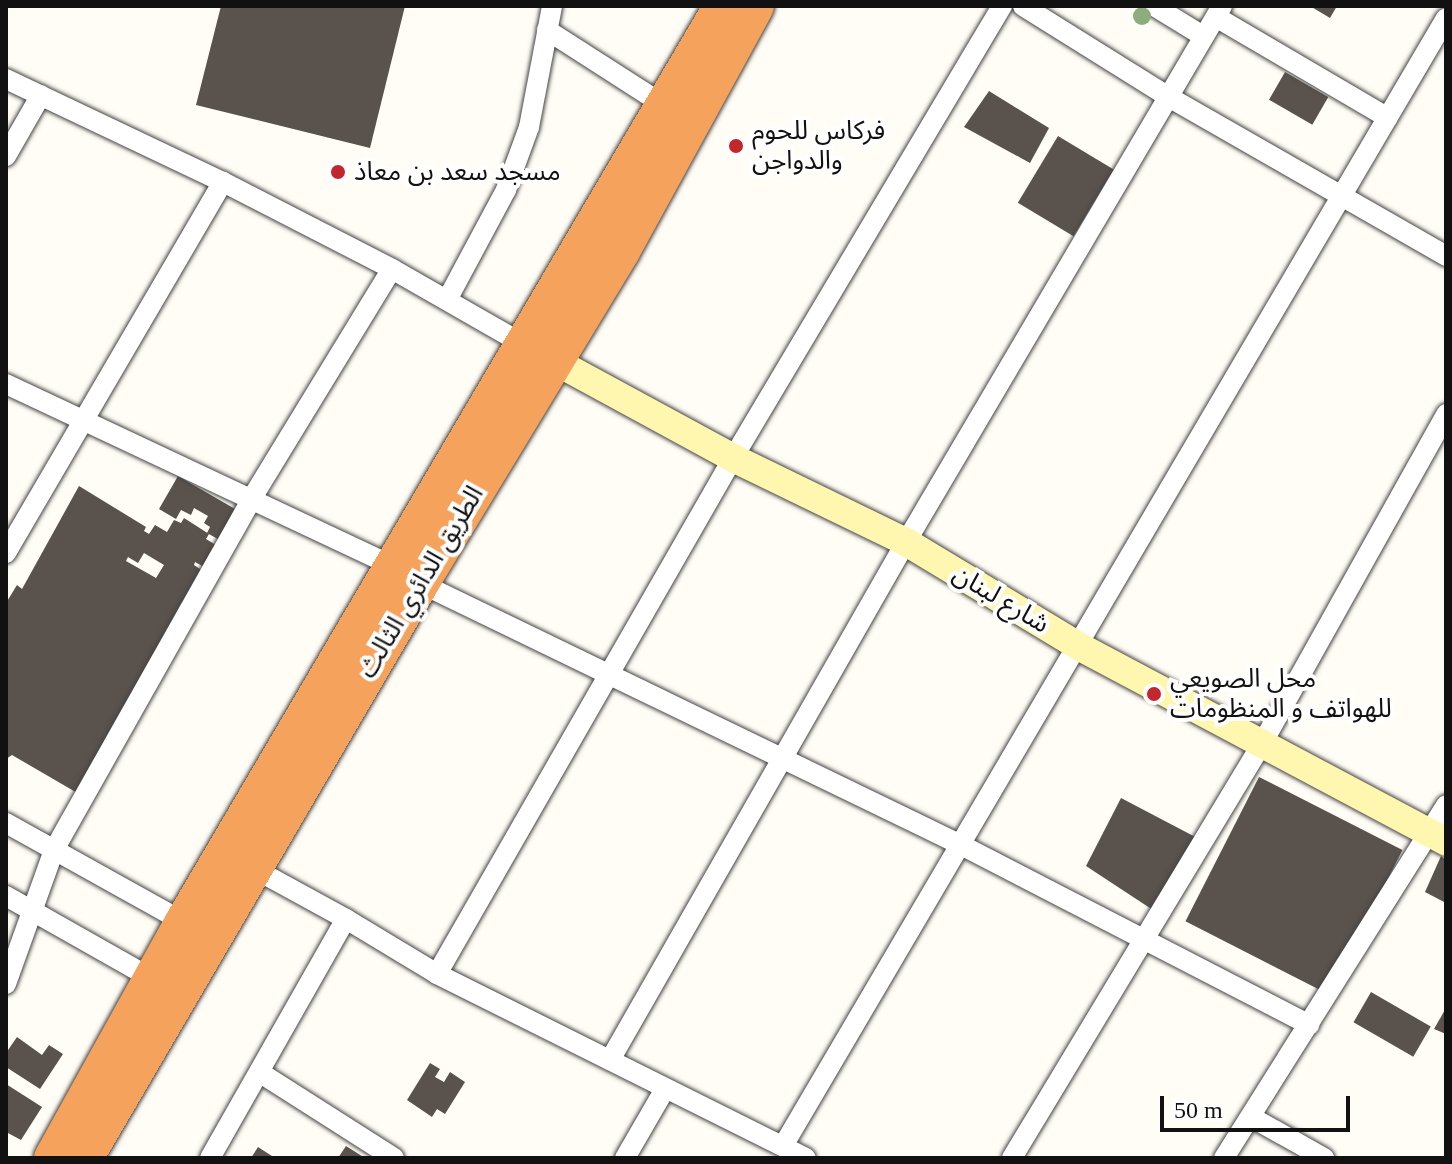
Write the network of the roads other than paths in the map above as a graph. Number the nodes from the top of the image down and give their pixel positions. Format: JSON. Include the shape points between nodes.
{"nodes":[{"id":1,"x":552,"y":6,"type":"edge"},
{"id":2,"x":723,"y":6,"type":"edge"},
{"id":3,"x":755,"y":6,"type":"edge"},
{"id":4,"x":1002,"y":6,"type":"edge"},
{"id":5,"x":1023,"y":6,"type":"edge"},
{"id":6,"x":1154,"y":6,"type":"edge"},
{"id":7,"x":1219,"y":12,"type":"edge"},
{"id":8,"x":1446,"y":18,"type":"edge"},
{"id":9,"x":547,"y":30,"type":"junction"},
{"id":10,"x":1203,"y":36,"type":"junction"},
{"id":11,"x":6,"y":79,"type":"edge"},
{"id":12,"x":41,"y":95,"type":"junction"},
{"id":13,"x":1167,"y":96,"type":"junction"},
{"id":14,"x":664,"y":105,"type":"junction"},
{"id":15,"x":1388,"y":118,"type":"junction"},
{"id":16,"x":6,"y":156,"type":"edge"},
{"id":17,"x":223,"y":182,"type":"junction"},
{"id":18,"x":1343,"y":196,"type":"junction"},
{"id":19,"x":1446,"y":256,"type":"edge"},
{"id":20,"x":392,"y":269,"type":"junction"},
{"id":21,"x":447,"y":300,"type":"junction"},
{"id":22,"x":538,"y":352,"type":"junction"},
{"id":23,"x":6,"y":384,"type":"edge"},
{"id":24,"x":1446,"y":414,"type":"edge"},
{"id":25,"x":81,"y":421,"type":"junction"},
{"id":26,"x":733,"y":458,"type":"junction"},
{"id":27,"x":252,"y":498,"type":"junction"},
{"id":28,"x":906,"y":542,"type":"junction"},
{"id":29,"x":6,"y":553,"type":"edge"},
{"id":30,"x":406,"y":574,"type":"junction"},
{"id":31,"x":1080,"y":647,"type":"junction"},
{"id":32,"x":611,"y":675,"type":"junction"},
{"id":33,"x":1263,"y":742,"type":"junction"},
{"id":34,"x":782,"y":758,"type":"junction"},
{"id":35,"x":1446,"y":805,"type":"edge"},
{"id":36,"x":6,"y":823,"type":"edge"},
{"id":37,"x":1438,"y":838,"type":"edge"},
{"id":38,"x":961,"y":845,"type":"junction"},
{"id":39,"x":54,"y":850,"type":"junction"},
{"id":40,"x":253,"y":868,"type":"junction"},
{"id":41,"x":6,"y":896,"type":"edge"},
{"id":42,"x":32,"y":909,"type":"junction"},
{"id":43,"x":346,"y":919,"type":"junction"},
{"id":44,"x":184,"y":922,"type":"junction"},
{"id":45,"x":1145,"y":937,"type":"junction"},
{"id":46,"x":437,"y":974,"type":"junction"},
{"id":47,"x":153,"y":979,"type":"junction"},
{"id":48,"x":6,"y":984,"type":"edge"},
{"id":49,"x":1309,"y":1025,"type":"junction"},
{"id":50,"x":610,"y":1060,"type":"junction"},
{"id":51,"x":259,"y":1072,"type":"junction"},
{"id":52,"x":665,"y":1089,"type":"junction"},
{"id":53,"x":1251,"y":1117,"type":"junction"},
{"id":54,"x":783,"y":1146,"type":"junction"},
{"id":55,"x":53,"y":1158,"type":"edge"},
{"id":56,"x":84,"y":1158,"type":"edge"},
{"id":57,"x":210,"y":1158,"type":"edge"},
{"id":58,"x":394,"y":1158,"type":"edge"},
{"id":59,"x":625,"y":1158,"type":"edge"},
{"id":60,"x":806,"y":1158,"type":"edge"},
{"id":61,"x":1012,"y":1158,"type":"edge"},
{"id":62,"x":1224,"y":1158,"type":"edge"},
{"id":63,"x":1324,"y":1158,"type":"edge"}],
"edges":[{"from":1,"to":9,"type":"street"},
{"from":2,"to":14,"type":"highway","name":"الطريق الدائري الثالث"},
{"from":3,"to":22,"type":"highway","name":"الطريق الدائري الثالث","via":[[621,251]]},
{"from":4,"to":26,"type":"street"},
{"from":5,"to":13,"type":"street"},
{"from":6,"to":10,"type":"street"},
{"from":7,"to":10,"type":"street"},
{"from":7,"to":15,"type":"street"},
{"from":8,"to":15,"type":"street"},
{"from":9,"to":14,"type":"street"},
{"from":9,"to":21,"type":"street","via":[[529,127],[506,190]]},
{"from":10,"to":13,"type":"street"},
{"from":11,"to":12,"type":"street"},
{"from":12,"to":16,"type":"street"},
{"from":12,"to":17,"type":"street"},
{"from":13,"to":18,"type":"street"},
{"from":13,"to":28,"type":"street"},
{"from":14,"to":22,"type":"highway","name":"الطريق الدائري الثالث"},
{"from":15,"to":18,"type":"street"},
{"from":17,"to":20,"type":"street"},
{"from":17,"to":25,"type":"street"},
{"from":18,"to":19,"type":"street"},
{"from":18,"to":31,"type":"street"},
{"from":20,"to":21,"type":"street"},
{"from":20,"to":27,"type":"street"},
{"from":21,"to":22,"type":"street"},
{"from":22,"to":26,"type":"street","name":"شارع لبنان"},
{"from":22,"to":30,"type":"highway","name":"الطريق الدائري الثالث"},
{"from":23,"to":25,"type":"street"},
{"from":24,"to":33,"type":"street"},
{"from":25,"to":27,"type":"street"},
{"from":25,"to":29,"type":"street"},
{"from":26,"to":28,"type":"street","name":"شارع لبنان"},
{"from":26,"to":32,"type":"street"},
{"from":27,"to":30,"type":"street"},
{"from":27,"to":39,"type":"street"},
{"from":28,"to":31,"type":"street","name":"شارع لبنان"},
{"from":28,"to":34,"type":"street"},
{"from":30,"to":32,"type":"street"},
{"from":30,"to":40,"type":"highway","name":"الطريق الدائري الثالث"},
{"from":30,"to":44,"type":"highway","name":"الطريق الدائري الثالث"},
{"from":31,"to":33,"type":"street","name":"شارع لبنان"},
{"from":31,"to":38,"type":"street"},
{"from":32,"to":34,"type":"street"},
{"from":32,"to":46,"type":"street"},
{"from":33,"to":37,"type":"street","name":"شارع لبنان"},
{"from":33,"to":45,"type":"street"},
{"from":34,"to":38,"type":"street"},
{"from":34,"to":50,"type":"street"},
{"from":35,"to":37,"type":"street"},
{"from":36,"to":39,"type":"street"},
{"from":37,"to":49,"type":"street"},
{"from":38,"to":45,"type":"street"},
{"from":38,"to":54,"type":"street"},
{"from":39,"to":42,"type":"street"},
{"from":39,"to":44,"type":"street"},
{"from":40,"to":43,"type":"street"},
{"from":40,"to":56,"type":"highway","name":"الطريق الدائري الثالث"},
{"from":41,"to":42,"type":"street"},
{"from":42,"to":47,"type":"street"},
{"from":42,"to":48,"type":"street"},
{"from":43,"to":46,"type":"street"},
{"from":43,"to":51,"type":"street"},
{"from":44,"to":47,"type":"highway","name":"الطريق الدائري الثالث"},
{"from":45,"to":49,"type":"street"},
{"from":45,"to":61,"type":"street"},
{"from":46,"to":50,"type":"street"},
{"from":47,"to":55,"type":"highway","name":"الطريق الدائري الثالث"},
{"from":49,"to":53,"type":"street"},
{"from":50,"to":52,"type":"street"},
{"from":51,"to":57,"type":"street"},
{"from":51,"to":58,"type":"street"},
{"from":52,"to":54,"type":"street"},
{"from":52,"to":59,"type":"street"},
{"from":53,"to":62,"type":"street"},
{"from":53,"to":63,"type":"street"},
{"from":54,"to":60,"type":"street"}]}
